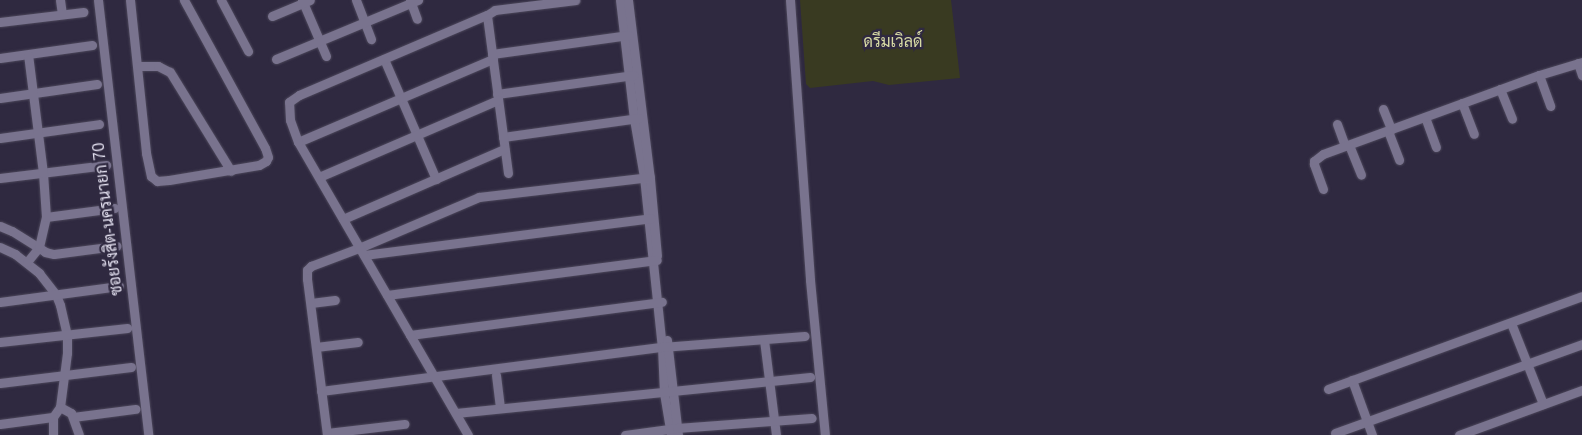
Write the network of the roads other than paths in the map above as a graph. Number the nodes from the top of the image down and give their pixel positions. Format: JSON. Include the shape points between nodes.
{"nodes":[{"id":1,"x":60,"y":0,"type":"edge"},
{"id":2,"x":98,"y":0,"type":"edge"},
{"id":3,"x":130,"y":0,"type":"edge"},
{"id":4,"x":184,"y":0,"type":"edge"},
{"id":5,"x":221,"y":0,"type":"edge"},
{"id":6,"x":356,"y":0,"type":"edge"},
{"id":7,"x":575,"y":0,"type":"edge"},
{"id":8,"x":620,"y":0,"type":"edge"},
{"id":9,"x":628,"y":0,"type":"edge"},
{"id":10,"x":790,"y":0,"type":"edge"},
{"id":11,"x":305,"y":1,"type":"edge"},
{"id":12,"x":413,"y":1,"type":"edge"},
{"id":13,"x":535,"y":3,"type":"edge"},
{"id":14,"x":83,"y":12,"type":"dead end"},
{"id":15,"x":62,"y":14,"type":"junction"},
{"id":16,"x":487,"y":15,"type":"junction"},
{"id":17,"x":272,"y":16,"type":"dead end"},
{"id":18,"x":417,"y":19,"type":"dead end"},
{"id":19,"x":0,"y":22,"type":"edge"},
{"id":20,"x":365,"y":22,"type":"junction"},
{"id":21,"x":628,"y":35,"type":"junction"},
{"id":22,"x":371,"y":39,"type":"dead end"},
{"id":23,"x":320,"y":41,"type":"junction"},
{"id":24,"x":92,"y":45,"type":"dead end"},
{"id":25,"x":248,"y":51,"type":"dead end"},
{"id":26,"x":28,"y":55,"type":"junction"},
{"id":27,"x":326,"y":56,"type":"dead end"},
{"id":28,"x":493,"y":56,"type":"junction"},
{"id":29,"x":0,"y":58,"type":"edge"},
{"id":30,"x":276,"y":59,"type":"dead end"},
{"id":31,"x":384,"y":59,"type":"junction"},
{"id":32,"x":1580,"y":63,"type":"edge"},
{"id":33,"x":138,"y":66,"type":"junction"},
{"id":34,"x":633,"y":75,"type":"junction"},
{"id":35,"x":1539,"y":75,"type":"junction"},
{"id":36,"x":1582,"y":75,"type":"edge"},
{"id":37,"x":97,"y":84,"type":"dead end"},
{"id":38,"x":1500,"y":89,"type":"junction"},
{"id":39,"x":33,"y":94,"type":"junction"},
{"id":40,"x":498,"y":97,"type":"junction"},
{"id":41,"x":0,"y":98,"type":"edge"},
{"id":42,"x":401,"y":98,"type":"junction"},
{"id":43,"x":1462,"y":103,"type":"junction"},
{"id":44,"x":1550,"y":106,"type":"dead end"},
{"id":45,"x":1383,"y":109,"type":"dead end"},
{"id":46,"x":1425,"y":117,"type":"junction"},
{"id":47,"x":638,"y":118,"type":"junction"},
{"id":48,"x":1512,"y":119,"type":"dead end"},
{"id":49,"x":99,"y":124,"type":"dead end"},
{"id":50,"x":1337,"y":124,"type":"dead end"},
{"id":51,"x":1389,"y":130,"type":"junction"},
{"id":52,"x":38,"y":133,"type":"junction"},
{"id":53,"x":417,"y":134,"type":"junction"},
{"id":54,"x":1474,"y":134,"type":"dead end"},
{"id":55,"x":503,"y":137,"type":"junction"},
{"id":56,"x":0,"y":138,"type":"edge"},
{"id":57,"x":298,"y":142,"type":"junction"},
{"id":58,"x":1347,"y":145,"type":"junction"},
{"id":59,"x":1436,"y":147,"type":"dead end"},
{"id":60,"x":504,"y":149,"type":"junction"},
{"id":61,"x":1398,"y":160,"type":"dead end"},
{"id":62,"x":106,"y":165,"type":"dead end"},
{"id":63,"x":231,"y":171,"type":"junction"},
{"id":64,"x":43,"y":173,"type":"junction"},
{"id":65,"x":508,"y":173,"type":"dead end"},
{"id":66,"x":1361,"y":175,"type":"dead end"},
{"id":67,"x":318,"y":177,"type":"junction"},
{"id":68,"x":0,"y":178,"type":"edge"},
{"id":69,"x":650,"y":178,"type":"junction"},
{"id":70,"x":436,"y":179,"type":"junction"},
{"id":71,"x":1323,"y":189,"type":"dead end"},
{"id":72,"x":114,"y":208,"type":"dead end"},
{"id":73,"x":46,"y":217,"type":"junction"},
{"id":74,"x":650,"y":218,"type":"junction"},
{"id":75,"x":343,"y":219,"type":"junction"},
{"id":76,"x":0,"y":226,"type":"edge"},
{"id":77,"x":116,"y":246,"type":"dead end"},
{"id":78,"x":0,"y":247,"type":"edge"},
{"id":79,"x":39,"y":247,"type":"junction"},
{"id":80,"x":362,"y":252,"type":"junction"},
{"id":81,"x":654,"y":260,"type":"junction"},
{"id":82,"x":27,"y":262,"type":"junction"},
{"id":83,"x":119,"y":286,"type":"dead end"},
{"id":84,"x":56,"y":295,"type":"junction"},
{"id":85,"x":387,"y":296,"type":"junction"},
{"id":86,"x":1582,"y":296,"type":"edge"},
{"id":87,"x":334,"y":300,"type":"dead end"},
{"id":88,"x":0,"y":302,"type":"edge"},
{"id":89,"x":659,"y":302,"type":"junction"},
{"id":90,"x":311,"y":304,"type":"junction"},
{"id":91,"x":1511,"y":322,"type":"junction"},
{"id":92,"x":127,"y":328,"type":"dead end"},
{"id":93,"x":67,"y":335,"type":"junction"},
{"id":94,"x":410,"y":335,"type":"junction"},
{"id":95,"x":805,"y":336,"type":"dead end"},
{"id":96,"x":764,"y":340,"type":"junction"},
{"id":97,"x":0,"y":342,"type":"edge"},
{"id":98,"x":358,"y":342,"type":"dead end"},
{"id":99,"x":1582,"y":344,"type":"edge"},
{"id":100,"x":665,"y":346,"type":"junction"},
{"id":101,"x":316,"y":347,"type":"junction"},
{"id":102,"x":1527,"y":364,"type":"junction"},
{"id":103,"x":130,"y":367,"type":"dead end"},
{"id":104,"x":496,"y":375,"type":"dead end"},
{"id":105,"x":63,"y":376,"type":"junction"},
{"id":106,"x":433,"y":376,"type":"junction"},
{"id":107,"x":810,"y":377,"type":"dead end"},
{"id":108,"x":1352,"y":380,"type":"junction"},
{"id":109,"x":768,"y":381,"type":"junction"},
{"id":110,"x":0,"y":383,"type":"edge"},
{"id":111,"x":1328,"y":389,"type":"dead end"},
{"id":112,"x":322,"y":390,"type":"junction"},
{"id":113,"x":1582,"y":390,"type":"edge"},
{"id":114,"x":668,"y":393,"type":"junction"},
{"id":115,"x":1543,"y":404,"type":"junction"},
{"id":116,"x":60,"y":407,"type":"junction"},
{"id":117,"x":500,"y":408,"type":"junction"},
{"id":118,"x":135,"y":409,"type":"dead end"},
{"id":119,"x":456,"y":413,"type":"junction"},
{"id":120,"x":73,"y":416,"type":"junction"},
{"id":121,"x":53,"y":417,"type":"junction"},
{"id":122,"x":812,"y":418,"type":"dead end"},
{"id":123,"x":774,"y":420,"type":"junction"},
{"id":124,"x":1367,"y":422,"type":"junction"},
{"id":125,"x":0,"y":424,"type":"edge"},
{"id":126,"x":404,"y":424,"type":"dead end"},
{"id":127,"x":674,"y":432,"type":"edge"},
{"id":128,"x":1335,"y":433,"type":"dead end"},
{"id":129,"x":327,"y":434,"type":"edge"},
{"id":130,"x":53,"y":435,"type":"edge"},
{"id":131,"x":79,"y":435,"type":"edge"},
{"id":132,"x":148,"y":435,"type":"edge"},
{"id":133,"x":468,"y":435,"type":"edge"},
{"id":134,"x":625,"y":435,"type":"edge"},
{"id":135,"x":776,"y":435,"type":"edge"},
{"id":136,"x":825,"y":435,"type":"edge"},
{"id":137,"x":1372,"y":435,"type":"edge"},
{"id":138,"x":1459,"y":435,"type":"edge"}],
"edges":[{"from":1,"to":15,"type":"street"},
{"from":2,"to":132,"type":"street","name":"ซอยรังสิต-นครนายก 70"},
{"from":3,"to":33,"type":"street"},
{"from":4,"to":63,"type":"street","via":[[267,152],[266,161]]},
{"from":5,"to":25,"type":"street"},
{"from":6,"to":20,"type":"street"},
{"from":7,"to":13,"type":"street"},
{"from":8,"to":21,"type":"street"},
{"from":9,"to":21,"type":"street"},
{"from":10,"to":136,"type":"street","via":[[810,280]]},
{"from":11,"to":17,"type":"street"},
{"from":11,"to":23,"type":"street"},
{"from":12,"to":18,"type":"street"},
{"from":12,"to":20,"type":"street"},
{"from":13,"to":16,"type":"street","via":[[494,10]]},
{"from":14,"to":15,"type":"street"},
{"from":15,"to":19,"type":"street"},
{"from":16,"to":28,"type":"street"},
{"from":16,"to":31,"type":"street"},
{"from":20,"to":22,"type":"street"},
{"from":20,"to":23,"type":"street"},
{"from":21,"to":28,"type":"street"},
{"from":21,"to":34,"type":"street"},
{"from":23,"to":27,"type":"street"},
{"from":23,"to":30,"type":"street"},
{"from":24,"to":26,"type":"street"},
{"from":26,"to":29,"type":"street"},
{"from":26,"to":39,"type":"street"},
{"from":28,"to":40,"type":"street"},
{"from":28,"to":42,"type":"street"},
{"from":31,"to":42,"type":"street"},
{"from":31,"to":57,"type":"street","via":[[293,98],[289,102],[290,120]]},
{"from":32,"to":35,"type":"street"},
{"from":32,"to":36,"type":"street"},
{"from":33,"to":63,"type":"street","via":[[158,66],[170,72]]},
{"from":33,"to":63,"type":"street","via":[[151,176],[157,181]]},
{"from":34,"to":40,"type":"street"},
{"from":34,"to":47,"type":"street"},
{"from":35,"to":38,"type":"street"},
{"from":35,"to":44,"type":"street"},
{"from":37,"to":39,"type":"street"},
{"from":38,"to":43,"type":"street"},
{"from":38,"to":48,"type":"street"},
{"from":39,"to":41,"type":"street"},
{"from":39,"to":52,"type":"street"},
{"from":40,"to":53,"type":"street"},
{"from":40,"to":55,"type":"street"},
{"from":42,"to":53,"type":"street"},
{"from":42,"to":57,"type":"street"},
{"from":43,"to":46,"type":"street"},
{"from":43,"to":54,"type":"street"},
{"from":45,"to":51,"type":"street"},
{"from":46,"to":51,"type":"street"},
{"from":46,"to":59,"type":"street"},
{"from":47,"to":55,"type":"street"},
{"from":47,"to":69,"type":"street"},
{"from":49,"to":52,"type":"street"},
{"from":50,"to":58,"type":"street"},
{"from":51,"to":58,"type":"street"},
{"from":51,"to":61,"type":"street"},
{"from":52,"to":56,"type":"street"},
{"from":52,"to":64,"type":"street"},
{"from":53,"to":67,"type":"street"},
{"from":53,"to":70,"type":"street"},
{"from":55,"to":60,"type":"street"},
{"from":57,"to":67,"type":"street"},
{"from":58,"to":66,"type":"street"},
{"from":58,"to":71,"type":"street","via":[[1314,161]]},
{"from":60,"to":65,"type":"street"},
{"from":60,"to":70,"type":"street"},
{"from":62,"to":64,"type":"street"},
{"from":64,"to":68,"type":"street"},
{"from":64,"to":73,"type":"street"},
{"from":67,"to":75,"type":"street"},
{"from":69,"to":74,"type":"street"},
{"from":69,"to":80,"type":"street","via":[[479,197]]},
{"from":70,"to":75,"type":"street"},
{"from":72,"to":73,"type":"street"},
{"from":73,"to":79,"type":"street"},
{"from":74,"to":80,"type":"street"},
{"from":74,"to":81,"type":"street"},
{"from":75,"to":80,"type":"street"},
{"from":76,"to":79,"type":"street"},
{"from":77,"to":79,"type":"street","via":[[54,254]]},
{"from":78,"to":82,"type":"street"},
{"from":79,"to":82,"type":"street"},
{"from":80,"to":85,"type":"street"},
{"from":80,"to":90,"type":"street","via":[[310,266],[307,279]]},
{"from":81,"to":85,"type":"street"},
{"from":81,"to":89,"type":"street"},
{"from":82,"to":84,"type":"street"},
{"from":83,"to":84,"type":"street"},
{"from":84,"to":88,"type":"street"},
{"from":84,"to":93,"type":"street"},
{"from":85,"to":94,"type":"street"},
{"from":86,"to":91,"type":"street"},
{"from":87,"to":90,"type":"street"},
{"from":89,"to":94,"type":"street"},
{"from":89,"to":100,"type":"street"},
{"from":90,"to":101,"type":"street"},
{"from":91,"to":102,"type":"street"},
{"from":91,"to":108,"type":"street"},
{"from":92,"to":93,"type":"street"},
{"from":93,"to":97,"type":"street"},
{"from":93,"to":105,"type":"street"},
{"from":94,"to":106,"type":"street"},
{"from":95,"to":96,"type":"street"},
{"from":96,"to":100,"type":"street"},
{"from":96,"to":109,"type":"street"},
{"from":98,"to":101,"type":"street"},
{"from":99,"to":102,"type":"street"},
{"from":100,"to":106,"type":"street"},
{"from":100,"to":114,"type":"street"},
{"from":101,"to":112,"type":"street"},
{"from":102,"to":115,"type":"street"},
{"from":102,"to":124,"type":"street"},
{"from":103,"to":105,"type":"street"},
{"from":104,"to":117,"type":"street"},
{"from":105,"to":110,"type":"street"},
{"from":105,"to":116,"type":"street"},
{"from":106,"to":112,"type":"street"},
{"from":106,"to":119,"type":"street"},
{"from":107,"to":109,"type":"street"},
{"from":108,"to":111,"type":"street"},
{"from":108,"to":124,"type":"street"},
{"from":109,"to":114,"type":"street"},
{"from":109,"to":123,"type":"street"},
{"from":112,"to":129,"type":"street"},
{"from":113,"to":115,"type":"street"},
{"from":114,"to":117,"type":"street"},
{"from":114,"to":127,"type":"street"},
{"from":115,"to":138,"type":"street"},
{"from":116,"to":120,"type":"street"},
{"from":116,"to":121,"type":"street"},
{"from":117,"to":119,"type":"street"},
{"from":118,"to":120,"type":"street"},
{"from":119,"to":133,"type":"street"},
{"from":120,"to":131,"type":"street"},
{"from":121,"to":125,"type":"street"},
{"from":121,"to":130,"type":"street"},
{"from":122,"to":123,"type":"street"},
{"from":123,"to":127,"type":"street"},
{"from":123,"to":135,"type":"street"},
{"from":124,"to":128,"type":"street"},
{"from":124,"to":137,"type":"street"},
{"from":126,"to":129,"type":"street"},
{"from":127,"to":134,"type":"street"}]}
